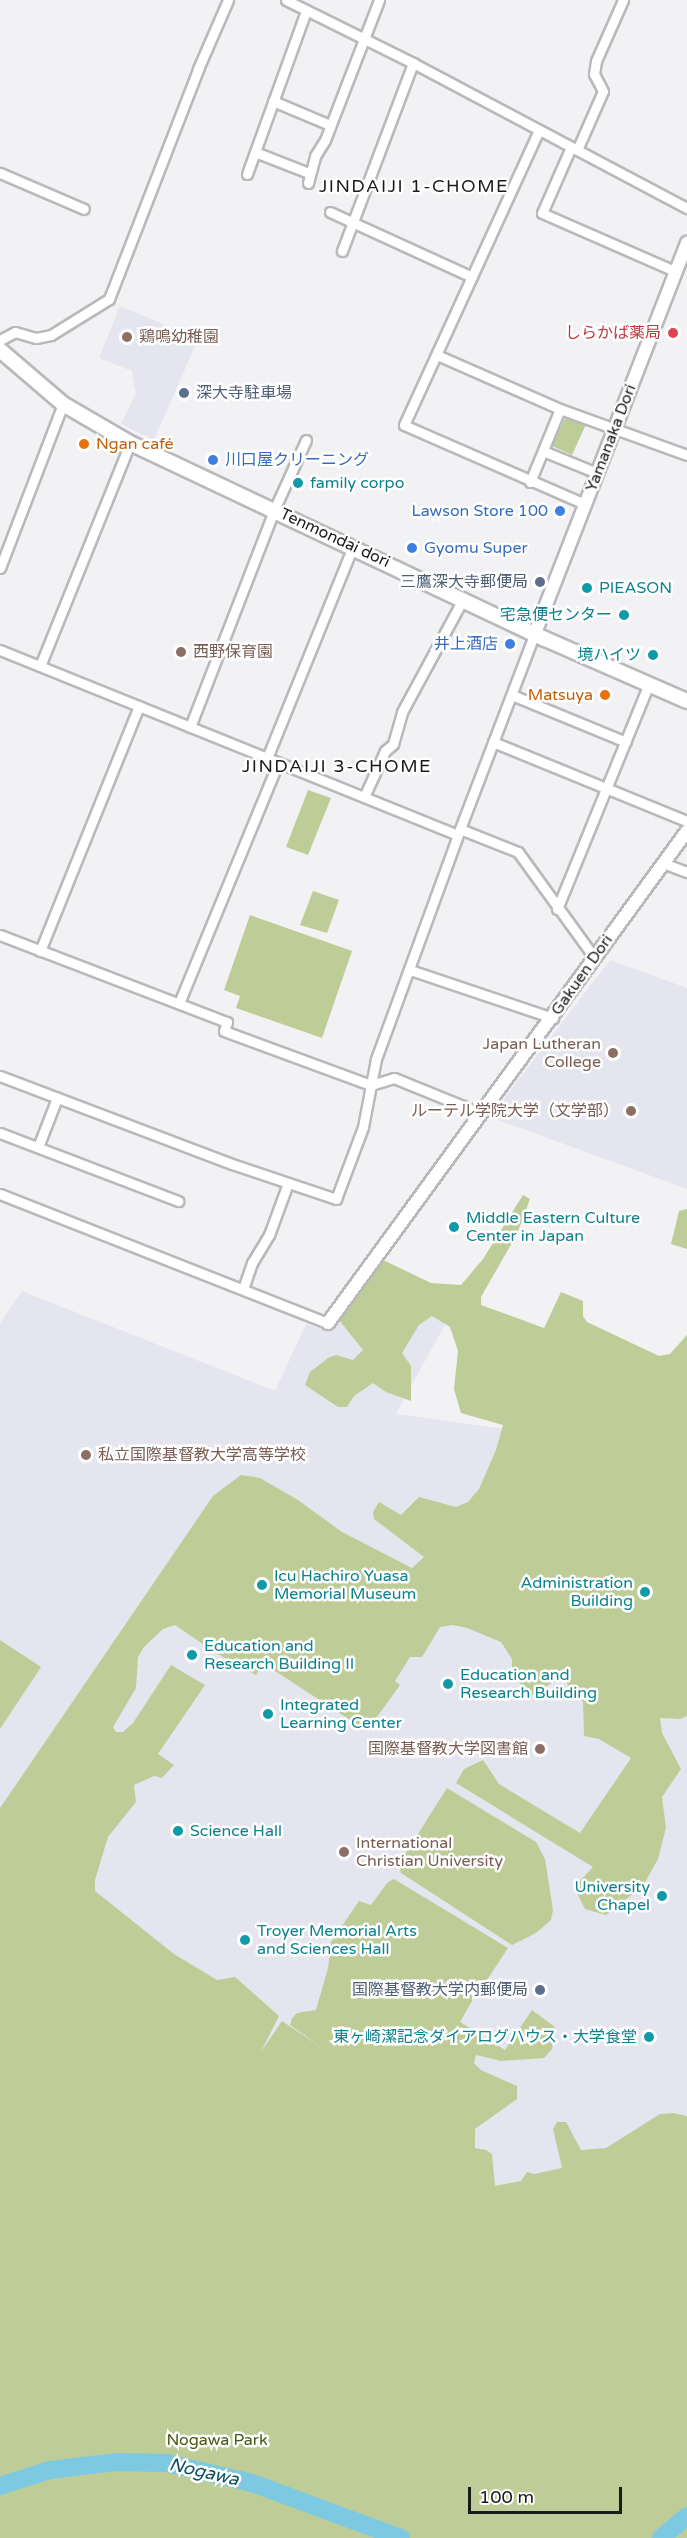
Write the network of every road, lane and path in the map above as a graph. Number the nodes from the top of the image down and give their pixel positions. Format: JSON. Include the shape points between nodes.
{"nodes":[{"id":1,"x":228,"y":0,"type":"edge"},
{"id":2,"x":286,"y":0,"type":"edge"},
{"id":3,"x":379,"y":0,"type":"edge"},
{"id":4,"x":624,"y":0,"type":"edge"},
{"id":5,"x":306,"y":11,"type":"junction"},
{"id":6,"x":364,"y":39,"type":"junction"},
{"id":7,"x":413,"y":63,"type":"junction"},
{"id":8,"x":273,"y":101,"type":"junction"},
{"id":9,"x":330,"y":125,"type":"junction"},
{"id":10,"x":540,"y":130,"type":"junction"},
{"id":11,"x":574,"y":149,"type":"junction"},
{"id":12,"x":255,"y":153,"type":"junction"},
{"id":13,"x":0,"y":173,"type":"edge"},
{"id":14,"x":247,"y":174,"type":"dead end"},
{"id":15,"x":84,"y":208,"type":"dead end"},
{"id":16,"x":687,"y":208,"type":"edge"},
{"id":17,"x":330,"y":212,"type":"dead end"},
{"id":18,"x":353,"y":222,"type":"junction"},
{"id":19,"x":686,"y":245,"type":"edge"},
{"id":20,"x":342,"y":251,"type":"dead end"},
{"id":21,"x":675,"y":271,"type":"junction"},
{"id":22,"x":472,"y":277,"type":"junction"},
{"id":23,"x":0,"y":340,"type":"edge"},
{"id":24,"x":0,"y":350,"type":"edge"},
{"id":25,"x":437,"y":354,"type":"junction"},
{"id":26,"x":63,"y":404,"type":"junction"},
{"id":27,"x":560,"y":409,"type":"junction"},
{"id":28,"x":614,"y":428,"type":"junction"},
{"id":29,"x":306,"y":440,"type":"dead end"},
{"id":30,"x":130,"y":443,"type":"junction"},
{"id":31,"x":543,"y":451,"type":"junction"},
{"id":32,"x":687,"y":455,"type":"edge"},
{"id":33,"x":597,"y":473,"type":"junction"},
{"id":34,"x":530,"y":482,"type":"junction"},
{"id":35,"x":585,"y":504,"type":"junction"},
{"id":36,"x":274,"y":510,"type":"junction"},
{"id":37,"x":353,"y":546,"type":"junction"},
{"id":38,"x":0,"y":568,"type":"edge"},
{"id":39,"x":464,"y":599,"type":"junction"},
{"id":40,"x":535,"y":633,"type":"junction"},
{"id":41,"x":0,"y":650,"type":"edge"},
{"id":42,"x":40,"y":666,"type":"junction"},
{"id":43,"x":649,"y":684,"type":"junction"},
{"id":44,"x":512,"y":695,"type":"junction"},
{"id":45,"x":687,"y":701,"type":"edge"},
{"id":46,"x":139,"y":706,"type":"junction"},
{"id":47,"x":190,"y":727,"type":"junction"},
{"id":48,"x":493,"y":742,"type":"junction"},
{"id":49,"x":626,"y":742,"type":"junction"},
{"id":50,"x":267,"y":758,"type":"junction"},
{"id":51,"x":278,"y":763,"type":"junction"},
{"id":52,"x":607,"y":788,"type":"junction"},
{"id":53,"x":364,"y":797,"type":"junction"},
{"id":54,"x":687,"y":821,"type":"edge"},
{"id":55,"x":687,"y":831,"type":"edge"},
{"id":56,"x":459,"y":832,"type":"junction"},
{"id":57,"x":663,"y":863,"type":"junction"},
{"id":58,"x":687,"y":872,"type":"edge"},
{"id":59,"x":557,"y":909,"type":"junction"},
{"id":60,"x":0,"y":935,"type":"edge"},
{"id":61,"x":40,"y":951,"type":"junction"},
{"id":62,"x":594,"y":957,"type":"junction"},
{"id":63,"x":410,"y":970,"type":"junction"},
{"id":64,"x":179,"y":1003,"type":"junction"},
{"id":65,"x":553,"y":1018,"type":"junction"},
{"id":66,"x":0,"y":1076,"type":"edge"},
{"id":67,"x":371,"y":1085,"type":"junction"},
{"id":68,"x":57,"y":1098,"type":"junction"},
{"id":69,"x":480,"y":1113,"type":"junction"},
{"id":70,"x":0,"y":1132,"type":"edge"},
{"id":71,"x":38,"y":1147,"type":"junction"},
{"id":72,"x":288,"y":1183,"type":"junction"},
{"id":73,"x":0,"y":1194,"type":"edge"},
{"id":74,"x":178,"y":1201,"type":"dead end"},
{"id":75,"x":243,"y":1289,"type":"junction"},
{"id":76,"x":328,"y":1323,"type":"joint"}],
"edges":[{"from":1,"to":23,"type":"street","via":[[109,299],[51,335],[36,338],[11,332]]},
{"from":2,"to":5,"type":"street"},
{"from":3,"to":6,"type":"street"},
{"from":4,"to":11,"type":"street","via":[[596,61],[594,74],[603,91]]},
{"from":5,"to":6,"type":"street"},
{"from":5,"to":8,"type":"street"},
{"from":6,"to":7,"type":"street"},
{"from":6,"to":9,"type":"street"},
{"from":7,"to":10,"type":"street"},
{"from":7,"to":18,"type":"street"},
{"from":8,"to":9,"type":"street"},
{"from":8,"to":12,"type":"street"},
{"from":9,"to":12,"type":"street","via":[[309,178]]},
{"from":10,"to":11,"type":"street"},
{"from":10,"to":22,"type":"street"},
{"from":11,"to":16,"type":"street"},
{"from":11,"to":21,"type":"street","via":[[542,213]]},
{"from":12,"to":14,"type":"street"},
{"from":13,"to":15,"type":"street"},
{"from":17,"to":18,"type":"street"},
{"from":18,"to":20,"type":"street"},
{"from":18,"to":22,"type":"street"},
{"from":19,"to":21,"type":"street","name":"Yamanaka Dori"},
{"from":21,"to":28,"type":"street","name":"Yamanaka Dori"},
{"from":22,"to":25,"type":"street"},
{"from":24,"to":26,"type":"main road","name":"Tenmondai dori"},
{"from":25,"to":27,"type":"street"},
{"from":25,"to":34,"type":"street","via":[[404,425]]},
{"from":26,"to":30,"type":"main road","name":"Tenmondai dori"},
{"from":26,"to":38,"type":"street"},
{"from":27,"to":28,"type":"street"},
{"from":27,"to":31,"type":"street"},
{"from":28,"to":32,"type":"street"},
{"from":28,"to":33,"type":"street","name":"Yamanaka Dori"},
{"from":29,"to":36,"type":"street"},
{"from":30,"to":36,"type":"main road","name":"Tenmondai dori"},
{"from":30,"to":42,"type":"street"},
{"from":31,"to":33,"type":"street"},
{"from":31,"to":34,"type":"street"},
{"from":33,"to":35,"type":"street","name":"Yamanaka Dori"},
{"from":34,"to":35,"type":"street"},
{"from":35,"to":40,"type":"street","name":"Yamanaka Dori"},
{"from":36,"to":37,"type":"main road","name":"Tenmondai dori"},
{"from":36,"to":47,"type":"street"},
{"from":37,"to":39,"type":"main road","name":"Tenmondai dori"},
{"from":37,"to":50,"type":"street"},
{"from":39,"to":40,"type":"main road","name":"Tenmondai dori"},
{"from":39,"to":53,"type":"street","via":[[402,712],[393,744],[385,751]]},
{"from":40,"to":43,"type":"main road","name":"Tenmondai dori"},
{"from":40,"to":44,"type":"street"},
{"from":41,"to":42,"type":"street"},
{"from":42,"to":46,"type":"street"},
{"from":43,"to":45,"type":"main road","name":"Tenmondai dori"},
{"from":43,"to":49,"type":"street"},
{"from":44,"to":48,"type":"street"},
{"from":44,"to":49,"type":"street"},
{"from":46,"to":47,"type":"street"},
{"from":46,"to":61,"type":"street"},
{"from":47,"to":50,"type":"street"},
{"from":48,"to":52,"type":"street"},
{"from":48,"to":56,"type":"street"},
{"from":49,"to":52,"type":"street"},
{"from":50,"to":51,"type":"street"},
{"from":51,"to":53,"type":"street"},
{"from":51,"to":64,"type":"street"},
{"from":52,"to":54,"type":"street"},
{"from":52,"to":59,"type":"street"},
{"from":53,"to":56,"type":"street"},
{"from":55,"to":57,"type":"street","name":"Gakuen Dori"},
{"from":56,"to":59,"type":"street","via":[[518,852]]},
{"from":56,"to":63,"type":"street"},
{"from":57,"to":58,"type":"street"},
{"from":57,"to":62,"type":"street","name":"Gakuen Dori"},
{"from":59,"to":62,"type":"street"},
{"from":60,"to":61,"type":"street"},
{"from":61,"to":64,"type":"street"},
{"from":62,"to":65,"type":"street","name":"Gakuen Dori"},
{"from":63,"to":65,"type":"street"},
{"from":63,"to":67,"type":"street","via":[[376,1059]]},
{"from":64,"to":67,"type":"street","via":[[227,1022],[224,1030]]},
{"from":65,"to":69,"type":"street","name":"Gakuen Dori"},
{"from":66,"to":68,"type":"street"},
{"from":67,"to":69,"type":"street","via":[[394,1078]]},
{"from":67,"to":72,"type":"street","via":[[363,1127],[336,1199]]},
{"from":68,"to":71,"type":"street"},
{"from":68,"to":72,"type":"street"},
{"from":69,"to":76,"type":"street","name":"Gakuen Dori"},
{"from":70,"to":71,"type":"street"},
{"from":71,"to":74,"type":"street"},
{"from":72,"to":75,"type":"street"},
{"from":73,"to":75,"type":"street"},
{"from":75,"to":76,"type":"street"}]}
